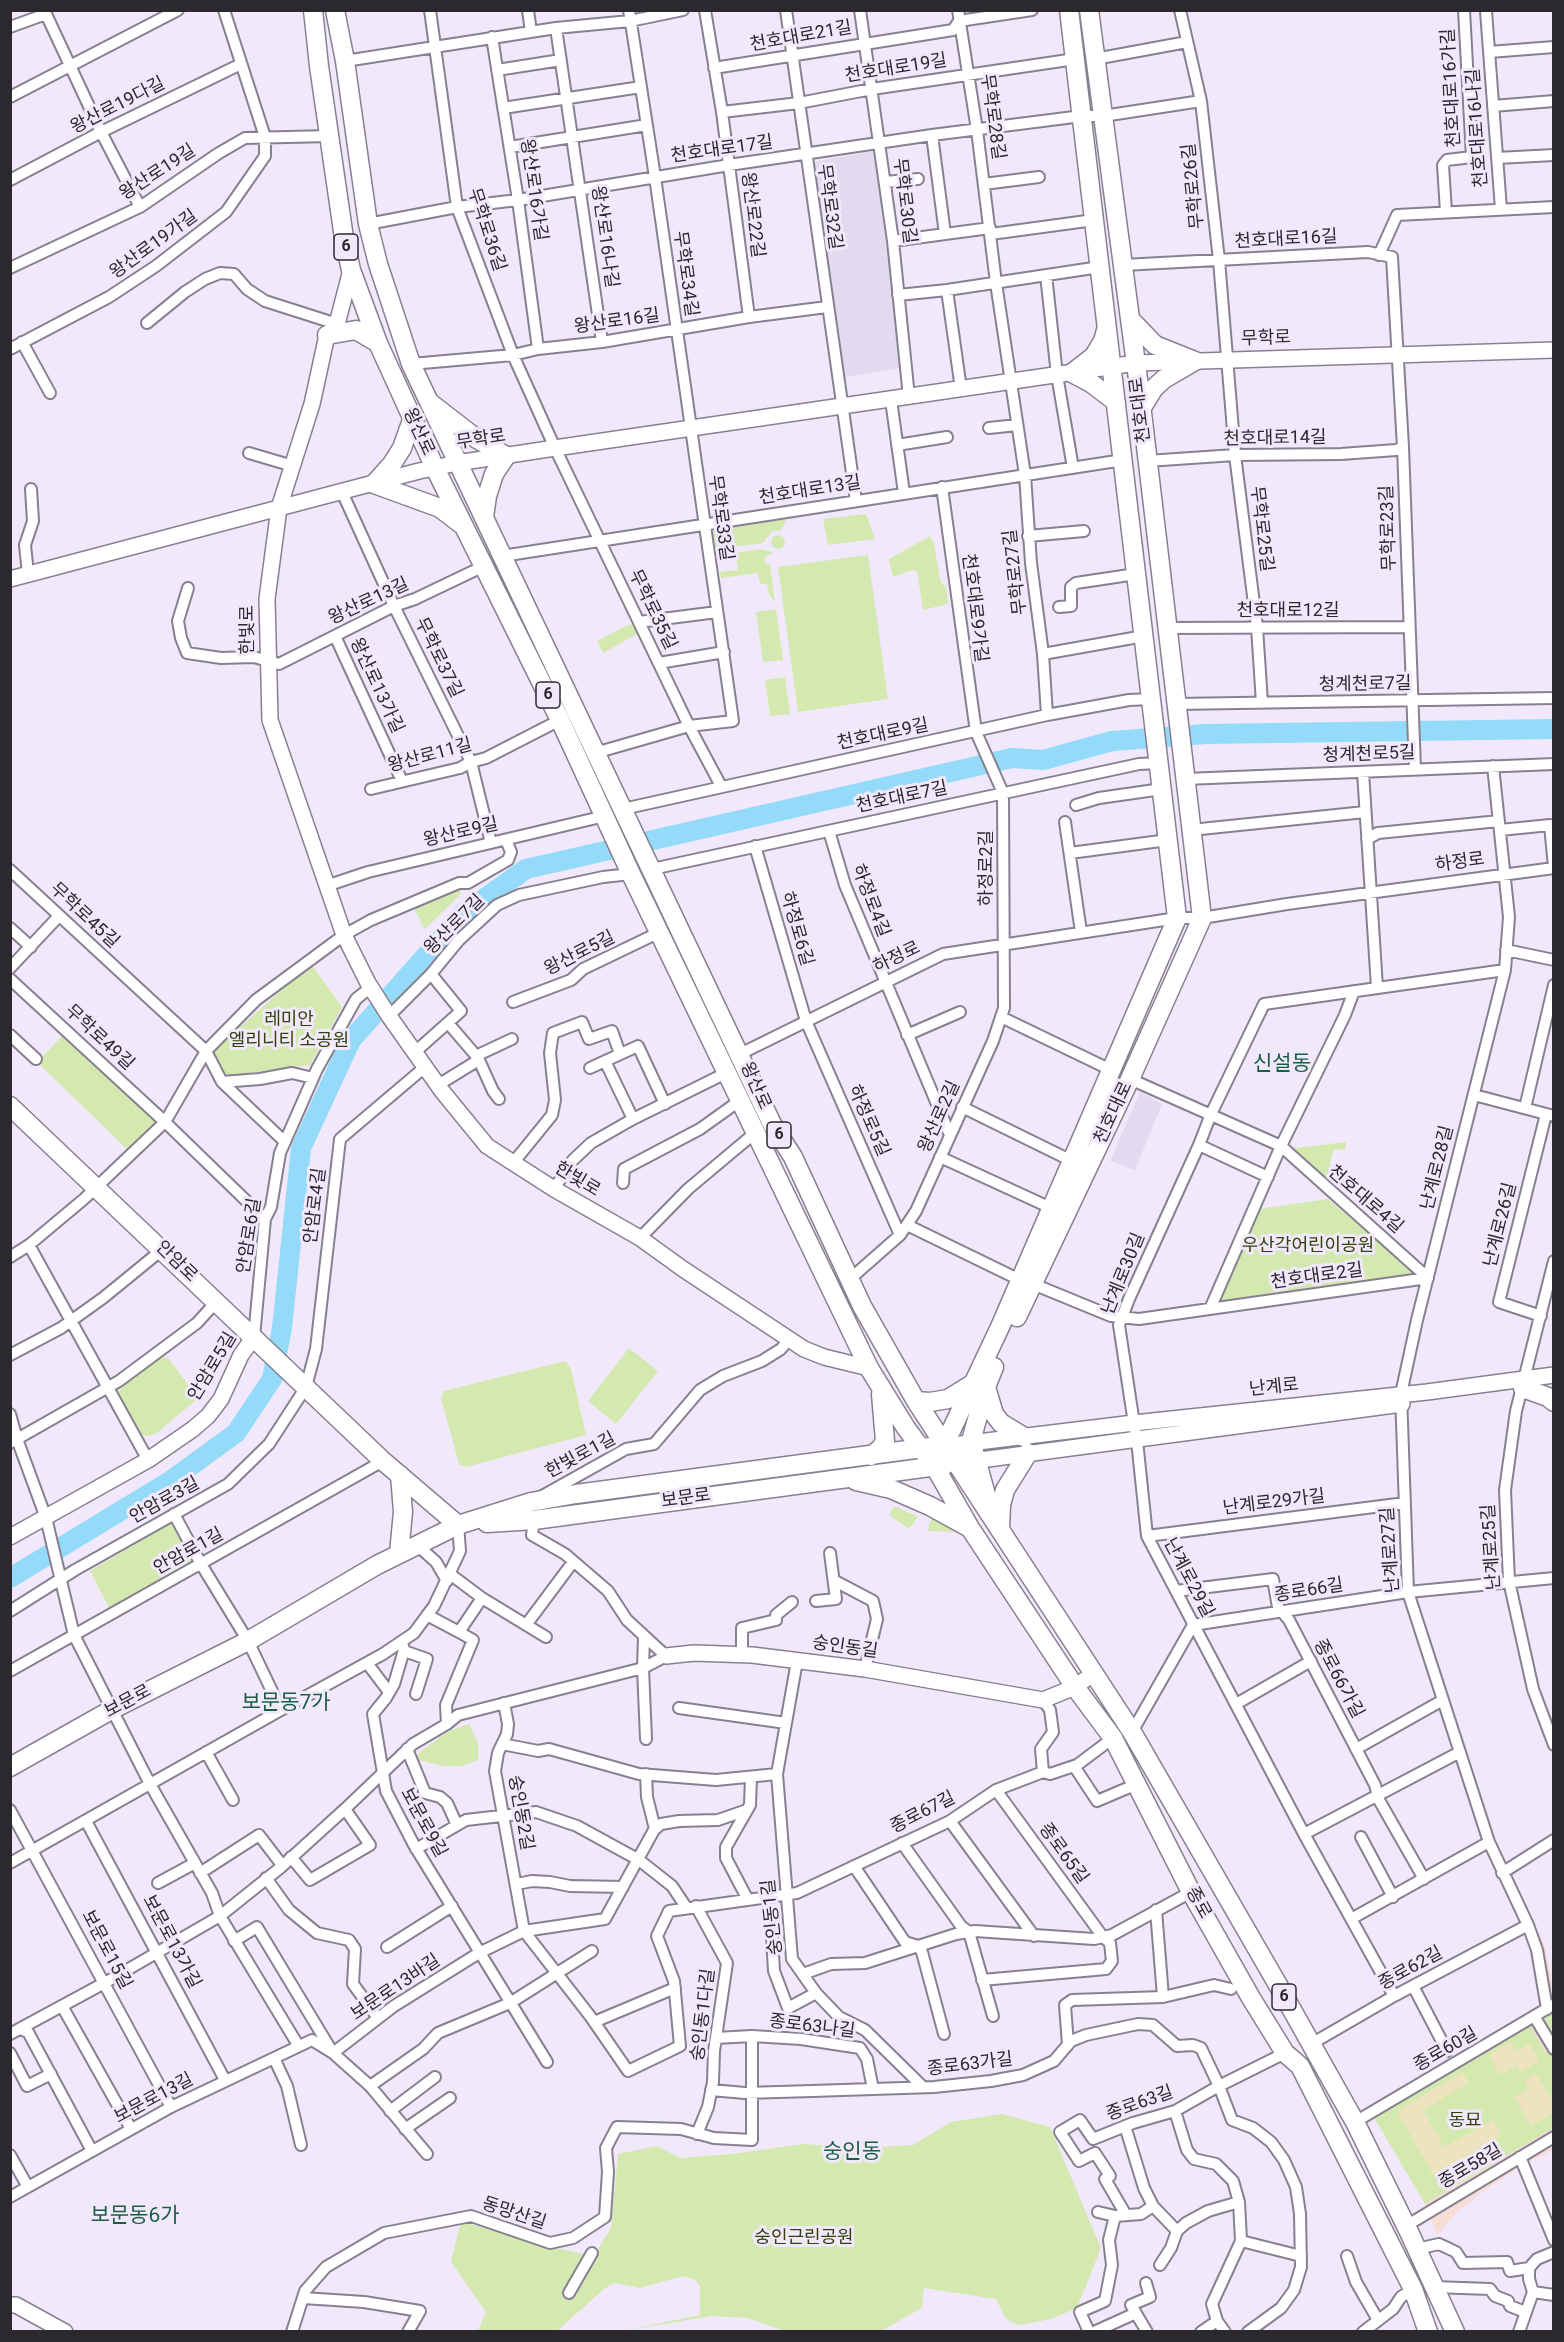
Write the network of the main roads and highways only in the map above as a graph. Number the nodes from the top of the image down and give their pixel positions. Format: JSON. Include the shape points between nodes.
{"nodes":[{"id":1,"x":314,"y":10,"type":"edge"},
{"id":2,"x":335,"y":10,"type":"edge"},
{"id":3,"x":1069,"y":10,"type":"edge"},
{"id":4,"x":1089,"y":10,"type":"edge"},
{"id":5,"x":351,"y":270,"type":"junction"},
{"id":6,"x":1130,"y":319,"type":"junction"},
{"id":7,"x":1107,"y":327,"type":"junction"},
{"id":8,"x":332,"y":330,"type":"junction"},
{"id":9,"x":378,"y":343,"type":"junction"},
{"id":10,"x":1554,"y":350,"type":"edge"},
{"id":11,"x":1189,"y":361,"type":"junction"},
{"id":12,"x":1136,"y":363,"type":"junction"},
{"id":13,"x":1112,"y":368,"type":"junction"},
{"id":14,"x":1065,"y":374,"type":"junction"},
{"id":15,"x":426,"y":400,"type":"junction"},
{"id":16,"x":1116,"y":402,"type":"junction"},
{"id":17,"x":1141,"y":409,"type":"junction"},
{"id":18,"x":412,"y":420,"type":"junction"},
{"id":19,"x":506,"y":456,"type":"junction"},
{"id":20,"x":457,"y":463,"type":"junction"},
{"id":21,"x":435,"y":468,"type":"junction"},
{"id":22,"x":374,"y":484,"type":"junction"},
{"id":23,"x":279,"y":508,"type":"junction"},
{"id":24,"x":484,"y":517,"type":"junction"},
{"id":25,"x":464,"y":527,"type":"junction"},
{"id":26,"x":10,"y":579,"type":"edge"},
{"id":27,"x":10,"y":1106,"type":"edge"},
{"id":28,"x":1026,"y":1282,"type":"junction"},
{"id":29,"x":254,"y":1337,"type":"junction"},
{"id":30,"x":869,"y":1368,"type":"junction"},
{"id":31,"x":1554,"y":1375,"type":"edge"},
{"id":32,"x":1524,"y":1383,"type":"junction"},
{"id":33,"x":1554,"y":1384,"type":"edge"},
{"id":34,"x":980,"y":1385,"type":"junction"},
{"id":35,"x":879,"y":1386,"type":"junction"},
{"id":36,"x":1401,"y":1399,"type":"junction"},
{"id":37,"x":916,"y":1401,"type":"junction"},
{"id":38,"x":1554,"y":1402,"type":"edge"},
{"id":39,"x":916,"y":1441,"type":"junction"},
{"id":40,"x":971,"y":1441,"type":"junction"},
{"id":41,"x":1026,"y":1445,"type":"junction"},
{"id":42,"x":945,"y":1446,"type":"junction"},
{"id":43,"x":872,"y":1456,"type":"junction"},
{"id":44,"x":977,"y":1460,"type":"junction"},
{"id":45,"x":957,"y":1463,"type":"junction"},
{"id":46,"x":935,"y":1467,"type":"junction"},
{"id":47,"x":873,"y":1474,"type":"junction"},
{"id":48,"x":400,"y":1475,"type":"junction"},
{"id":49,"x":843,"y":1477,"type":"junction"},
{"id":50,"x":990,"y":1512,"type":"junction"},
{"id":51,"x":458,"y":1525,"type":"junction"},
{"id":52,"x":970,"y":1528,"type":"junction"},
{"id":53,"x":1000,"y":1529,"type":"junction"},
{"id":54,"x":10,"y":1537,"type":"edge"},
{"id":55,"x":399,"y":1553,"type":"junction"},
{"id":56,"x":666,"y":1656,"type":"road end"},
{"id":57,"x":1094,"y":1673,"type":"junction"},
{"id":58,"x":1075,"y":1687,"type":"junction"},
{"id":59,"x":10,"y":1767,"type":"edge"},
{"id":60,"x":10,"y":2305,"type":"edge"},
{"id":61,"x":65,"y":2331,"type":"edge"},
{"id":62,"x":1428,"y":2331,"type":"edge"},
{"id":63,"x":1455,"y":2331,"type":"edge"}],
"edges":[{"from":1,"to":5,"type":"main road","name":"왕산로","number":"6"},
{"from":2,"to":15,"type":"main road","name":"왕산로","number":"6","via":[[368,224],[378,264]]},
{"from":3,"to":7,"type":"main road","name":"천호대로"},
{"from":4,"to":6,"type":"main road","name":"천호대로"},
{"from":5,"to":8,"type":"main road","name":"한빛로"},
{"from":5,"to":9,"type":"main road","name":"왕산로","number":"6"},
{"from":6,"to":11,"type":"main road","via":[[1155,345]]},
{"from":6,"to":12,"type":"main road","name":"천호대로"},
{"from":7,"to":13,"type":"main road","name":"천호대로"},
{"from":7,"to":14,"type":"main road","via":[[1094,356]]},
{"from":8,"to":9,"type":"main road","via":[[356,330]]},
{"from":8,"to":23,"type":"main road","name":"한빛로"},
{"from":9,"to":18,"type":"main road","name":"왕산로","number":"6"},
{"from":10,"to":11,"type":"main road","name":"무학로"},
{"from":11,"to":12,"type":"main road","name":"무학로"},
{"from":11,"to":17,"type":"main road","via":[[1154,388]]},
{"from":12,"to":13,"type":"main road","name":"무학로"},
{"from":12,"to":17,"type":"main road","name":"천호대로"},
{"from":13,"to":14,"type":"main road","name":"무학로"},
{"from":13,"to":16,"type":"main road","name":"천호대로"},
{"from":14,"to":16,"type":"main road","via":[[1091,382]]},
{"from":14,"to":19,"type":"main road","name":"무학로"},
{"from":15,"to":19,"type":"main road"},
{"from":15,"to":20,"type":"main road","name":"왕산로","number":"6"},
{"from":16,"to":28,"type":"main road","name":"천호대로","via":[[1178,918],[1051,1208]]},
{"from":17,"to":28,"type":"main road","name":"천호대로","via":[[1202,918],[1130,1079]]},
{"from":18,"to":21,"type":"main road","name":"왕산로","number":"6"},
{"from":18,"to":22,"type":"main road","via":[[405,443]]},
{"from":19,"to":20,"type":"main road","name":"무학로"},
{"from":19,"to":24,"type":"main road","via":[[494,474]]},
{"from":20,"to":21,"type":"main road","name":"무학로"},
{"from":20,"to":24,"type":"main road","name":"왕산로","number":"6"},
{"from":21,"to":22,"type":"main road","name":"무학로"},
{"from":21,"to":25,"type":"main road","name":"왕산로","number":"6"},
{"from":22,"to":23,"type":"main road","name":"무학로"},
{"from":22,"to":25,"type":"main road","via":[[440,508]]},
{"from":23,"to":26,"type":"main road","name":"무학로"},
{"from":23,"to":30,"type":"main road","name":"한빛로","via":[[267,599],[270,720],[344,934],[389,1016],[487,1146],[640,1238],[804,1349]]},
{"from":24,"to":37,"type":"main road","name":"왕산로","number":"6","via":[[772,1124],[793,1156],[862,1306]]},
{"from":25,"to":30,"type":"main road","name":"왕산로","number":"6"},
{"from":27,"to":29,"type":"main road","name":"안암로"},
{"from":28,"to":34,"type":"main road","name":"천호대로"},
{"from":29,"to":48,"type":"main road","name":"안암로"},
{"from":29,"to":54,"type":"main road","name":"안암로5길","via":[[220,1400],[184,1436]]},
{"from":30,"to":35,"type":"main road","name":"왕산로","number":"6"},
{"from":31,"to":32,"type":"main road","name":"난계로"},
{"from":32,"to":33,"type":"main road","name":"난계로"},
{"from":32,"to":36,"type":"main road","name":"난계로"},
{"from":32,"to":38,"type":"main road"},
{"from":34,"to":37,"type":"main road","via":[[948,1399]]},
{"from":34,"to":40,"type":"main road"},
{"from":34,"to":41,"type":"main road","via":[[994,1414]]},
{"from":34,"to":42,"type":"main road"},
{"from":35,"to":39,"type":"main road","name":"왕산로","number":"6"},
{"from":35,"to":43,"type":"main road","via":[[885,1441]]},
{"from":36,"to":41,"type":"main road","name":"난계로","via":[[1137,1439]]},
{"from":36,"to":41,"type":"main road","name":"난계로","via":[[1134,1423]]},
{"from":37,"to":42,"type":"main road","name":"왕산로"},
{"from":39,"to":42,"type":"main road","name":"보문로"},
{"from":39,"to":43,"type":"main road","name":"보문로","via":[[900,1452]]},
{"from":39,"to":46,"type":"main road","name":"왕산로"},
{"from":40,"to":41,"type":"main road","name":"난계로","via":[[998,1439]]},
{"from":40,"to":42,"type":"main road","name":"난계로"},
{"from":40,"to":44,"type":"main road"},
{"from":40,"to":45,"type":"main road"},
{"from":41,"to":44,"type":"main road","name":"난계로","via":[[1001,1457]]},
{"from":41,"to":53,"type":"main road","via":[[1005,1490]]},
{"from":42,"to":45,"type":"main road","name":"종로"},
{"from":42,"to":46,"type":"main road"},
{"from":43,"to":47,"type":"main road"},
{"from":43,"to":51,"type":"main road","name":"보문로","via":[[531,1502]]},
{"from":44,"to":45,"type":"main road","name":"난계로"},
{"from":44,"to":50,"type":"main road"},
{"from":45,"to":46,"type":"main road","name":"보문로"},
{"from":45,"to":50,"type":"main road","name":"종로","number":"6"},
{"from":46,"to":47,"type":"main road","name":"보문로"},
{"from":46,"to":52,"type":"main road","name":"종로","number":"6"},
{"from":47,"to":49,"type":"main road","name":"보문로"},
{"from":48,"to":51,"type":"main road"},
{"from":48,"to":55,"type":"main road","via":[[403,1512]]},
{"from":49,"to":51,"type":"main road","name":"보문로","via":[[534,1520]]},
{"from":49,"to":52,"type":"main road","via":[[891,1489]]},
{"from":50,"to":53,"type":"main road","name":"종로","number":"6"},
{"from":51,"to":55,"type":"main road","name":"보문로"},
{"from":52,"to":58,"type":"main road","name":"종로","number":"6"},
{"from":53,"to":57,"type":"main road","name":"종로","number":"6"},
{"from":55,"to":59,"type":"main road","name":"보문로","via":[[248,1641],[112,1709]]},
{"from":56,"to":58,"type":"main road","name":"숭인동길","via":[[742,1654],[1044,1700]]},
{"from":57,"to":58,"type":"main road"},
{"from":57,"to":63,"type":"main road","name":"종로","number":"6","via":[[1132,1732],[1355,2122]]},
{"from":58,"to":62,"type":"main road","name":"종로","number":"6","via":[[1113,1738],[1191,1892],[1251,1998],[1285,2053],[1300,2066],[1413,2289]]},
{"from":60,"to":61,"type":"main road"}]}
